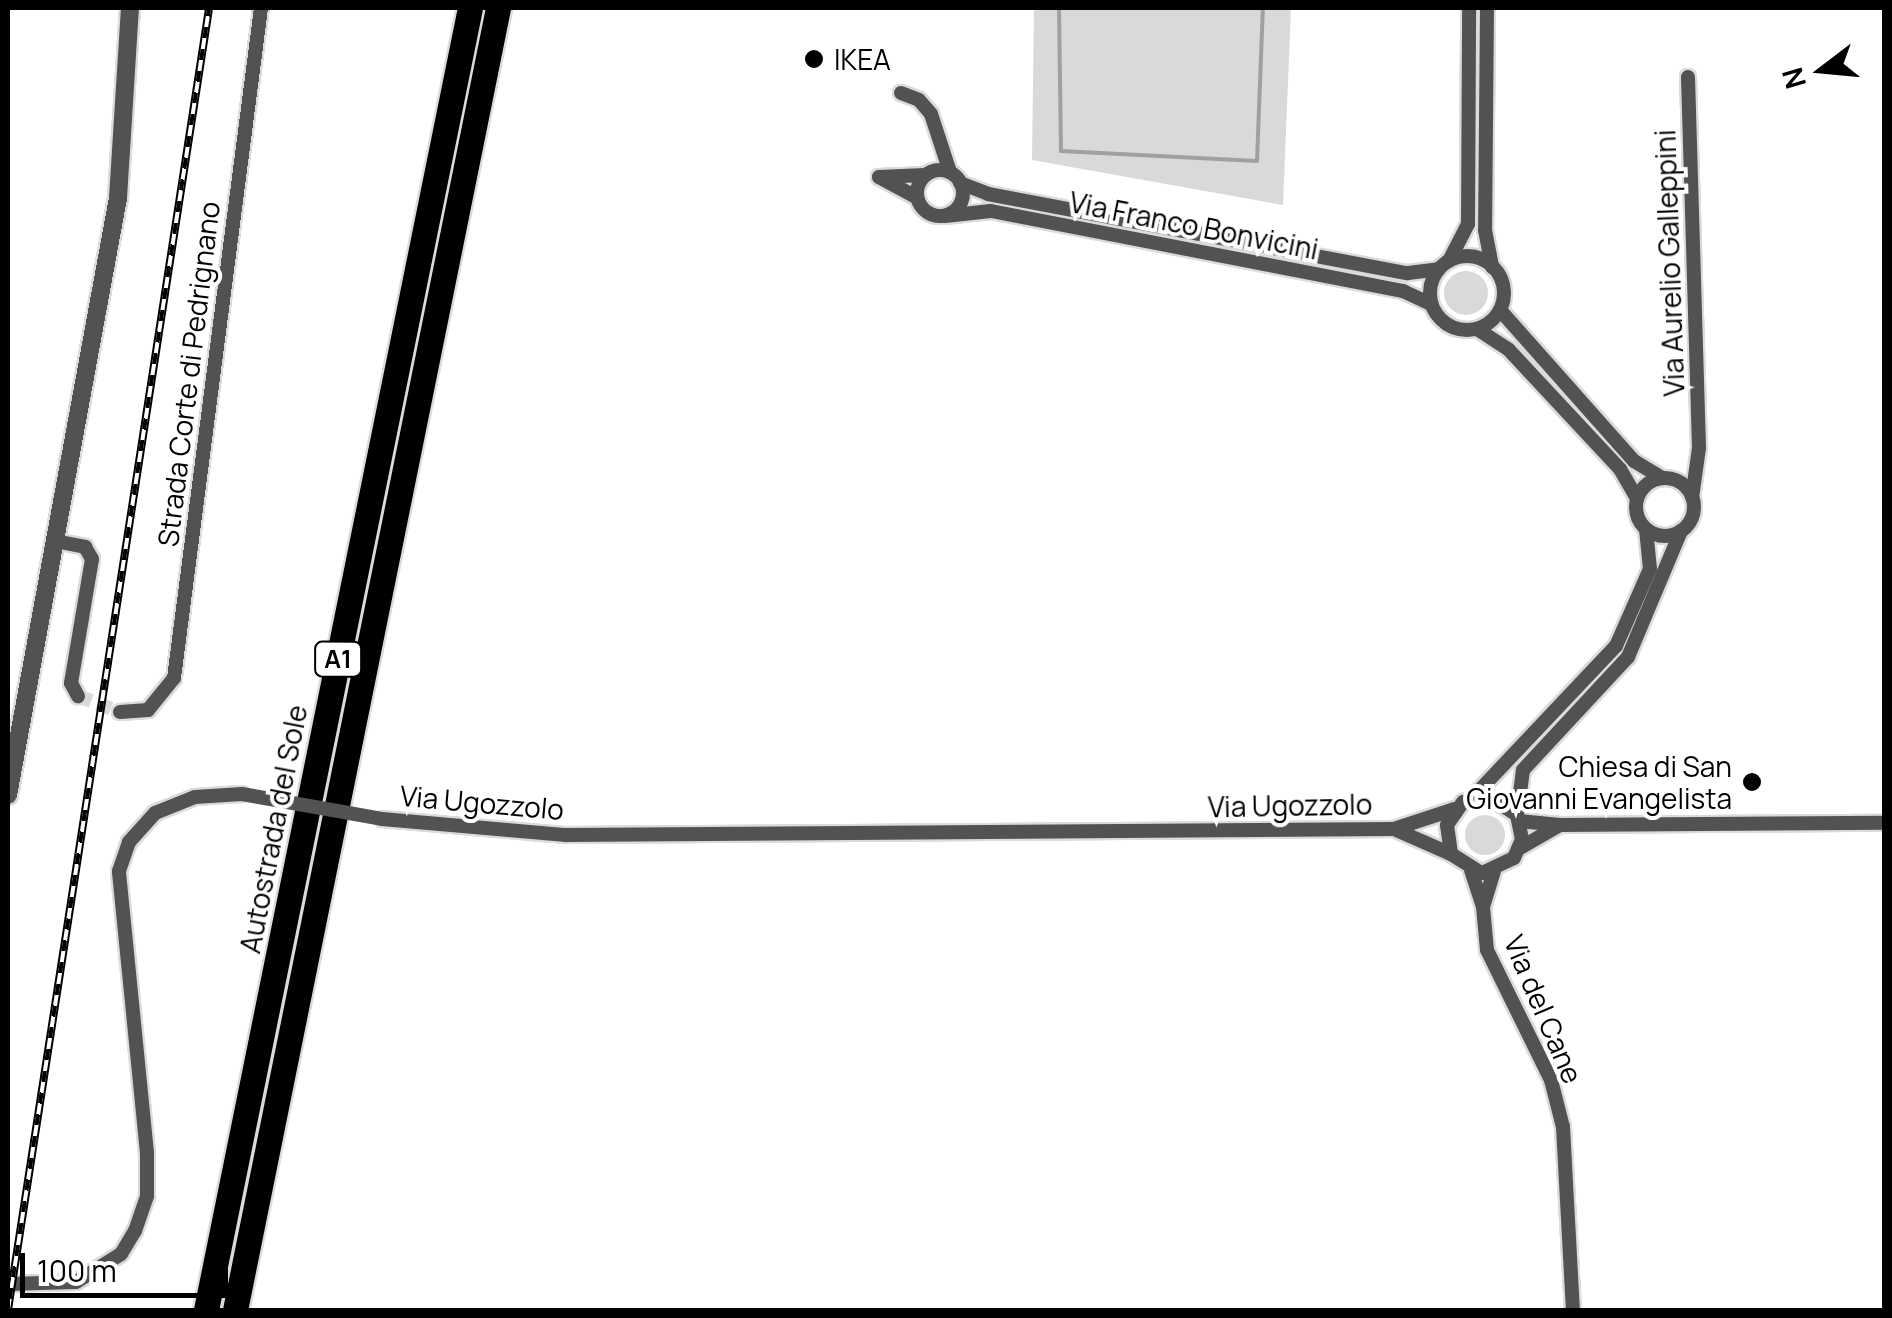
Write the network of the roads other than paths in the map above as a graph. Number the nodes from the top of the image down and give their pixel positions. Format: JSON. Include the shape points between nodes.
{"nodes":[{"id":1,"x":130,"y":8,"type":"edge"},
{"id":2,"x":261,"y":8,"type":"edge"},
{"id":3,"x":470,"y":8,"type":"edge"},
{"id":4,"x":498,"y":8,"type":"edge"},
{"id":5,"x":1469,"y":8,"type":"edge"},
{"id":6,"x":1486,"y":8,"type":"edge"},
{"id":7,"x":1688,"y":77,"type":"dead end"},
{"id":8,"x":900,"y":94,"type":"dead end"},
{"id":9,"x":938,"y":145,"type":"junction"},
{"id":10,"x":927,"y":173,"type":"junction"},
{"id":11,"x":955,"y":177,"type":"junction"},
{"id":12,"x":916,"y":197,"type":"junction"},
{"id":13,"x":945,"y":216,"type":"junction"},
{"id":14,"x":1444,"y":265,"type":"junction"},
{"id":15,"x":1492,"y":267,"type":"junction"},
{"id":16,"x":1431,"y":304,"type":"junction"},
{"id":17,"x":1500,"y":310,"type":"junction"},
{"id":18,"x":1477,"y":330,"type":"junction"},
{"id":19,"x":1699,"y":448,"type":"junction"},
{"id":20,"x":1665,"y":478,"type":"junction"},
{"id":21,"x":1637,"y":498,"type":"junction"},
{"id":22,"x":1692,"y":498,"type":"junction"},
{"id":23,"x":1646,"y":529,"type":"junction"},
{"id":24,"x":1681,"y":531,"type":"junction"},
{"id":25,"x":55,"y":541,"type":"junction"},
{"id":26,"x":78,"y":696,"type":"dead end"},
{"id":27,"x":120,"y":712,"type":"dead end"},
{"id":28,"x":22,"y":718,"type":"junction"},
{"id":29,"x":8,"y":758,"type":"edge"},
{"id":30,"x":8,"y":795,"type":"edge"},
{"id":31,"x":1471,"y":798,"type":"junction"},
{"id":32,"x":1456,"y":808,"type":"junction"},
{"id":33,"x":1518,"y":818,"type":"junction"},
{"id":34,"x":1884,"y":824,"type":"edge"},
{"id":35,"x":1560,"y":825,"type":"junction"},
{"id":36,"x":1394,"y":829,"type":"junction"},
{"id":37,"x":1520,"y":848,"type":"junction"},
{"id":38,"x":1451,"y":854,"type":"junction"},
{"id":39,"x":1471,"y":870,"type":"junction"},
{"id":40,"x":1494,"y":871,"type":"junction"},
{"id":41,"x":1483,"y":907,"type":"junction"},
{"id":42,"x":8,"y":1284,"type":"edge"},
{"id":43,"x":206,"y":1310,"type":"edge"},
{"id":44,"x":235,"y":1310,"type":"edge"},
{"id":45,"x":1573,"y":1310,"type":"edge"}],
"edges":[{"from":1,"to":25,"type":"street","via":[[118,198]]},
{"from":2,"to":27,"type":"street","name":"Strada Corte di Pedrignano","via":[[174,678],[148,710]]},
{"from":3,"to":43,"type":"highway","name":"Autostrada del Sole","number":"A1"},
{"from":4,"to":44,"type":"highway","name":"Autostrada del Sole","number":"A1"},
{"from":5,"to":14,"type":"street","via":[[1468,224]]},
{"from":6,"to":15,"type":"street","via":[[1485,230]]},
{"from":7,"to":19,"type":"street","name":"Via Aurelio Galleppini"},
{"from":8,"to":9,"type":"street","via":[[926,106]]},
{"from":9,"to":10,"type":"street"},
{"from":9,"to":11,"type":"street"},
{"from":10,"to":11,"type":"street","name":"Via Franco Bonvicini"},
{"from":10,"to":12,"type":"street"},
{"from":10,"to":12,"type":"street","name":"Via Franco Bonvicini","via":[[880,178]]},
{"from":11,"to":13,"type":"street","via":[[961,202]]},
{"from":11,"to":14,"type":"street","name":"Via Franco Bonvicini","via":[[988,194],[1408,274]]},
{"from":12,"to":13,"type":"street","via":[[930,214]]},
{"from":13,"to":16,"type":"street","name":"Via Franco Bonvicini","via":[[984,210],[1403,290]]},
{"from":14,"to":15,"type":"street","via":[[1476,258]]},
{"from":14,"to":16,"type":"street"},
{"from":15,"to":17,"type":"street","via":[[1504,287]]},
{"from":16,"to":18,"type":"street","via":[[1454,329]]},
{"from":17,"to":18,"type":"street"},
{"from":17,"to":20,"type":"street","via":[[1634,461]]},
{"from":18,"to":21,"type":"street","via":[[1509,350],[1620,469]]},
{"from":19,"to":20,"type":"street","via":[[1688,466]]},
{"from":19,"to":22,"type":"street","name":"Via Aurelio Galleppini"},
{"from":20,"to":21,"type":"street","via":[[1646,484]]},
{"from":20,"to":22,"type":"street","via":[[1683,484]]},
{"from":21,"to":23,"type":"street"},
{"from":22,"to":24,"type":"street","via":[[1692,517]]},
{"from":23,"to":24,"type":"street","via":[[1666,536]]},
{"from":23,"to":31,"type":"street","name":"Via Ugozzolo","via":[[1651,564],[1619,640],[1525,738],[1496,779]]},
{"from":24,"to":33,"type":"street","via":[[1635,647],[1528,761],[1517,785]]},
{"from":25,"to":26,"type":"street","via":[[85,548],[92,560],[72,683]]},
{"from":25,"to":28,"type":"street"},
{"from":28,"to":29,"type":"street"},
{"from":28,"to":30,"type":"street"},
{"from":31,"to":32,"type":"street","name":"Via Ugozzolo"},
{"from":31,"to":33,"type":"street","via":[[1498,799]]},
{"from":32,"to":36,"type":"street","name":"Via Ugozzolo"},
{"from":32,"to":38,"type":"street","via":[[1447,826]]},
{"from":33,"to":35,"type":"street"},
{"from":33,"to":37,"type":"street"},
{"from":34,"to":35,"type":"street"},
{"from":35,"to":37,"type":"street"},
{"from":36,"to":38,"type":"street","name":"Via Ugozzolo"},
{"from":36,"to":42,"type":"street","name":"Via Ugozzolo","bridge":true,"via":[[566,835],[452,830],[242,794],[195,797],[155,812],[129,842],[119,871],[147,1153],[147,1196],[135,1231],[121,1254],[76,1282]]},
{"from":37,"to":40,"type":"street"},
{"from":38,"to":39,"type":"street","name":"Via Ugozzolo"},
{"from":39,"to":40,"type":"street"},
{"from":39,"to":41,"type":"street","name":"Via del Cane"},
{"from":40,"to":41,"type":"street","name":"Via del Cane"},
{"from":41,"to":45,"type":"street","name":"Via del Cane","via":[[1487,950],[1551,1080],[1563,1127]]}]}
